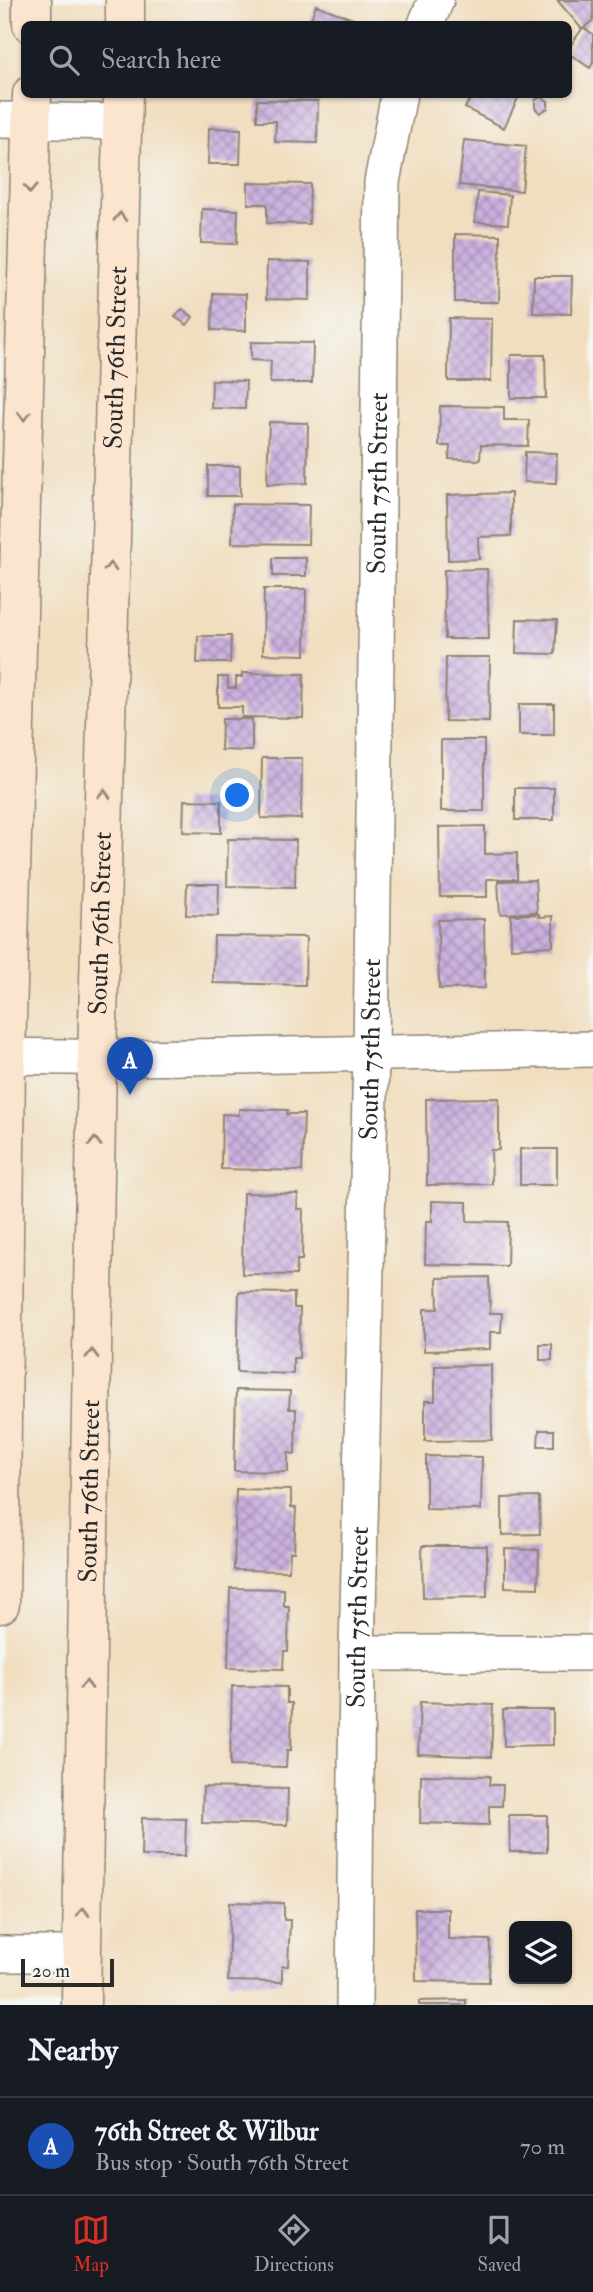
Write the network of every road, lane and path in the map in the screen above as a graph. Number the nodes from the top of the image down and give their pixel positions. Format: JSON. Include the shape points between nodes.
{"nodes":[{"id":1,"x":32,"y":0,"type":"edge"},
{"id":2,"x":125,"y":0,"type":"edge"},
{"id":3,"x":436,"y":0,"type":"edge"},
{"id":4,"x":32,"y":21,"type":"edge"},
{"id":5,"x":125,"y":21,"type":"edge"},
{"id":6,"x":427,"y":21,"type":"edge"},
{"id":7,"x":398,"y":98,"type":"edge"},
{"id":8,"x":123,"y":108,"type":"edge"},
{"id":9,"x":21,"y":112,"type":"edge"},
{"id":10,"x":593,"y":1049,"type":"edge"},
{"id":11,"x":371,"y":1054,"type":"junction"},
{"id":12,"x":3,"y":1056,"type":"edge"},
{"id":13,"x":97,"y":1058,"type":"junction"},
{"id":14,"x":2,"y":1195,"type":"edge"},
{"id":15,"x":0,"y":1604,"type":"edge"},
{"id":16,"x":357,"y":1653,"type":"junction"},
{"id":17,"x":593,"y":1653,"type":"edge"},
{"id":18,"x":0,"y":1954,"type":"edge"},
{"id":19,"x":82,"y":1954,"type":"junction"},
{"id":20,"x":81,"y":2005,"type":"edge"},
{"id":21,"x":354,"y":2005,"type":"edge"}],
"edges":[{"from":1,"to":4,"type":"main road"},
{"from":2,"to":5,"type":"main road"},
{"from":3,"to":6,"type":"street"},
{"from":7,"to":11,"type":"street","name":"South 75th Street","via":[[382,182]]},
{"from":8,"to":9,"type":"street"},
{"from":13,"to":8,"type":"main road","name":"South 76th Street","one_way":true},
{"from":9,"to":12,"type":"main road","one_way":true},
{"from":10,"to":11,"type":"street"},
{"from":11,"to":13,"type":"street"},
{"from":11,"to":16,"type":"street","name":"South 75th Street"},
{"from":12,"to":13,"type":"street"},
{"from":12,"to":14,"type":"main road"},
{"from":19,"to":13,"type":"main road","name":"South 76th Street","one_way":true},
{"from":14,"to":15,"type":"main road"},
{"from":16,"to":17,"type":"street"},
{"from":16,"to":21,"type":"street","name":"South 75th Street"},
{"from":18,"to":19,"type":"street"},
{"from":19,"to":20,"type":"main road","name":"South 76th Street"}]}
